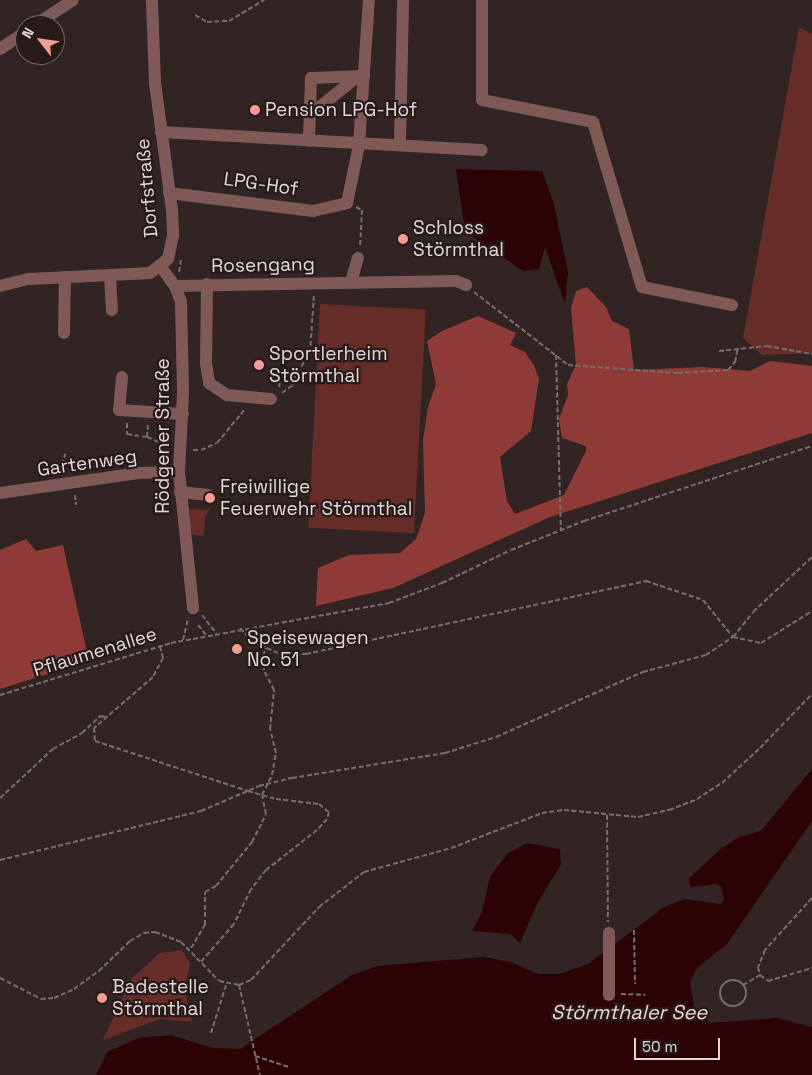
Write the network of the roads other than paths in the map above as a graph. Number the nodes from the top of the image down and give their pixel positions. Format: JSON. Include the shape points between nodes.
{"nodes":[{"id":1,"x":73,"y":0,"type":"edge"},
{"id":2,"x":152,"y":0,"type":"edge"},
{"id":3,"x":369,"y":0,"type":"edge"},
{"id":4,"x":403,"y":0,"type":"edge"},
{"id":5,"x":482,"y":0,"type":"edge"},
{"id":6,"x":50,"y":15,"type":"edge"},
{"id":7,"x":15,"y":39,"type":"edge"},
{"id":8,"x":0,"y":49,"type":"edge"},
{"id":9,"x":361,"y":76,"type":"junction"},
{"id":10,"x":311,"y":114,"type":"junction"},
{"id":11,"x":161,"y":132,"type":"junction"},
{"id":12,"x":309,"y":141,"type":"junction"},
{"id":13,"x":359,"y":145,"type":"junction"},
{"id":14,"x":400,"y":145,"type":"junction"},
{"id":15,"x":481,"y":150,"type":"dead end"},
{"id":16,"x":170,"y":192,"type":"junction"},
{"id":17,"x":358,"y":258,"type":"road end"},
{"id":18,"x":161,"y":267,"type":"junction"},
{"id":19,"x":110,"y":275,"type":"junction"},
{"id":20,"x":65,"y":277,"type":"junction"},
{"id":21,"x":351,"y":282,"type":"junction"},
{"id":22,"x":208,"y":284,"type":"junction"},
{"id":23,"x":466,"y":285,"type":"road end"},
{"id":24,"x":0,"y":286,"type":"edge"},
{"id":25,"x":175,"y":286,"type":"junction"},
{"id":26,"x":732,"y":305,"type":"dead end"},
{"id":27,"x":112,"y":310,"type":"dead end"},
{"id":28,"x":64,"y":333,"type":"dead end"},
{"id":29,"x":122,"y":377,"type":"dead end"},
{"id":30,"x":271,"y":399,"type":"dead end"},
{"id":31,"x":183,"y":414,"type":"junction"},
{"id":32,"x":179,"y":472,"type":"junction"},
{"id":33,"x":180,"y":492,"type":"junction"},
{"id":34,"x":0,"y":493,"type":"edge"},
{"id":35,"x":208,"y":495,"type":"dead end"},
{"id":36,"x":193,"y":608,"type":"road end"},
{"id":37,"x":609,"y":933,"type":"road end"},
{"id":38,"x":612,"y":995,"type":"road end"}],
"edges":[{"from":1,"to":6,"type":"street"},
{"from":2,"to":11,"type":"street","name":"Dorfstraße","via":[[154,74]]},
{"from":3,"to":9,"type":"street"},
{"from":4,"to":14,"type":"street"},
{"from":5,"to":26,"type":"street","via":[[482,100],[593,122],[642,287]]},
{"from":7,"to":8,"type":"street"},
{"from":9,"to":10,"type":"street"},
{"from":9,"to":10,"type":"street","via":[[311,78]]},
{"from":9,"to":13,"type":"street"},
{"from":10,"to":12,"type":"street"},
{"from":11,"to":12,"type":"street"},
{"from":11,"to":16,"type":"street","name":"Dorfstraße"},
{"from":12,"to":13,"type":"street"},
{"from":13,"to":14,"type":"street"},
{"from":13,"to":16,"type":"street","name":"LPG-Hof","via":[[347,204],[313,211]]},
{"from":14,"to":15,"type":"street"},
{"from":16,"to":18,"type":"street","name":"Dorfstraße","via":[[171,247]]},
{"from":17,"to":21,"type":"street"},
{"from":18,"to":19,"type":"street","via":[[150,273]]},
{"from":18,"to":25,"type":"street","name":"Rödgener Straße"},
{"from":19,"to":20,"type":"street"},
{"from":19,"to":27,"type":"street"},
{"from":20,"to":24,"type":"street","via":[[29,279]]},
{"from":20,"to":28,"type":"street"},
{"from":21,"to":22,"type":"street","name":"Rosengang"},
{"from":21,"to":23,"type":"street","name":"Rosengang","via":[[456,281]]},
{"from":22,"to":25,"type":"street","name":"Rosengang"},
{"from":22,"to":30,"type":"street","via":[[206,363],[209,383],[227,394],[248,399]]},
{"from":25,"to":31,"type":"street","name":"Rödgener Straße","via":[[181,302]]},
{"from":29,"to":31,"type":"street","via":[[119,410]]},
{"from":31,"to":32,"type":"street","name":"Rödgener Straße"},
{"from":32,"to":33,"type":"street","name":"Rödgener Straße"},
{"from":32,"to":34,"type":"street","name":"Gartenweg","via":[[138,474]]},
{"from":33,"to":35,"type":"street"},
{"from":33,"to":36,"type":"street","name":"Rödgener Straße"},
{"from":37,"to":38,"type":"street"}]}
